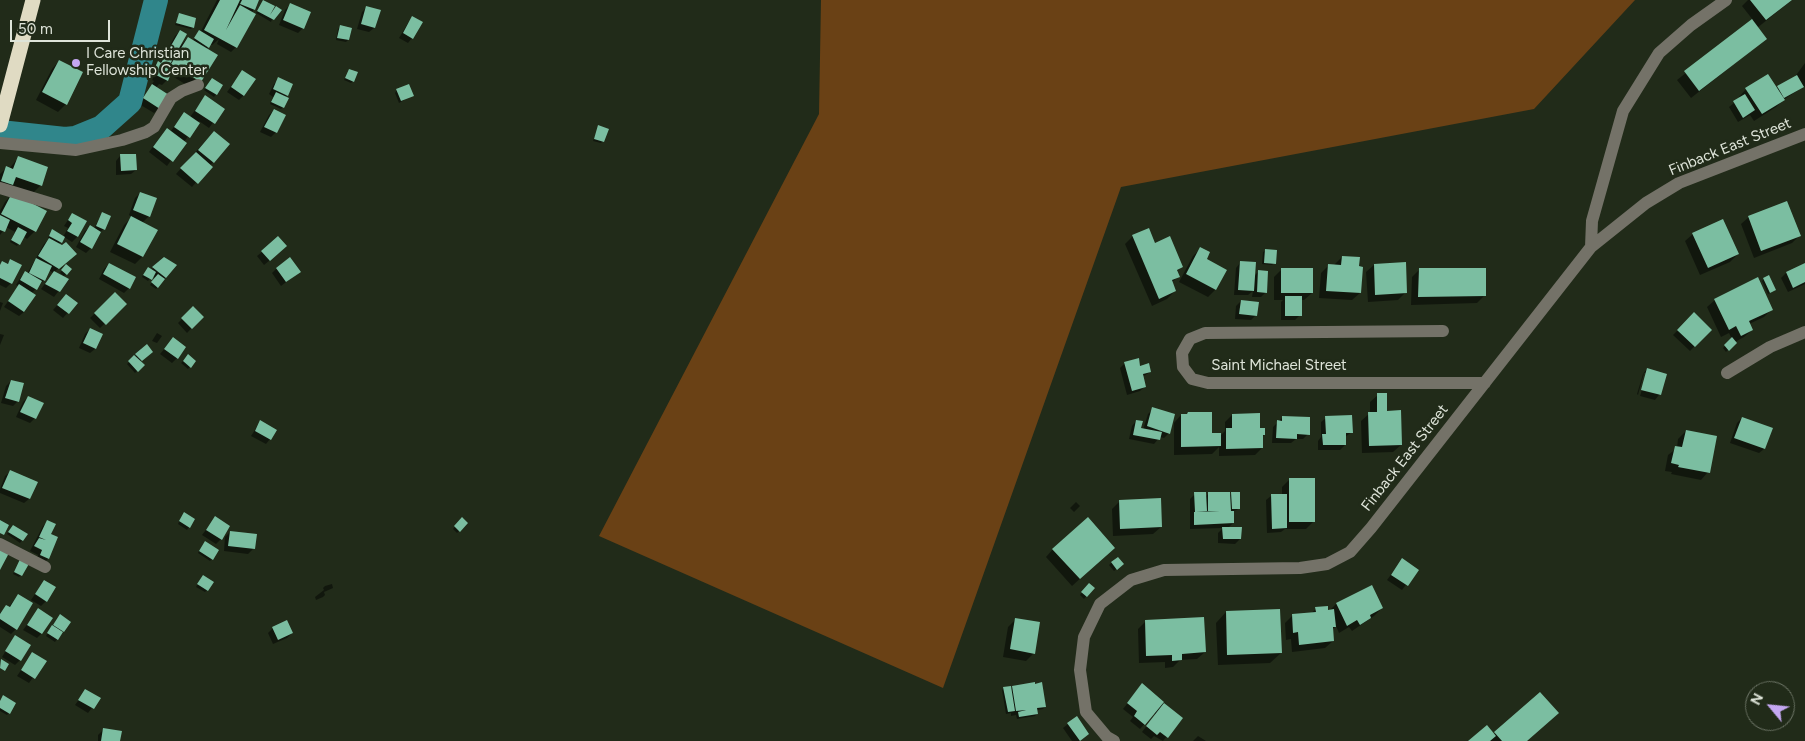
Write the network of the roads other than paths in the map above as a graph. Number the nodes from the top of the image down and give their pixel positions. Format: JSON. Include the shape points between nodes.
{"nodes":[{"id":1,"x":33,"y":0,"type":"edge"},
{"id":2,"x":1726,"y":0,"type":"edge"},
{"id":3,"x":198,"y":85,"type":"dead end"},
{"id":4,"x":0,"y":125,"type":"edge"},
{"id":5,"x":1805,"y":134,"type":"edge"},
{"id":6,"x":0,"y":143,"type":"edge"},
{"id":7,"x":0,"y":188,"type":"edge"},
{"id":8,"x":56,"y":204,"type":"dead end"},
{"id":9,"x":1591,"y":247,"type":"junction"},
{"id":10,"x":1443,"y":332,"type":"dead end"},
{"id":11,"x":1805,"y":332,"type":"edge"},
{"id":12,"x":1726,"y":373,"type":"dead end"},
{"id":13,"x":1485,"y":383,"type":"junction"},
{"id":14,"x":0,"y":544,"type":"edge"},
{"id":15,"x":44,"y":566,"type":"dead end"},
{"id":16,"x":1114,"y":741,"type":"edge"}],
"edges":[{"from":1,"to":4,"type":"highway"},
{"from":2,"to":9,"type":"street","via":[[1659,53],[1623,112],[1592,221]]},
{"from":3,"to":6,"type":"street","via":[[171,98],[154,127],[122,140],[76,150]]},
{"from":5,"to":9,"type":"street","name":"Finback East Street","via":[[1679,183],[1646,202]]},
{"from":7,"to":8,"type":"street"},
{"from":9,"to":13,"type":"street","name":"Finback East Street"},
{"from":10,"to":13,"type":"street","name":"Saint Michael Street","via":[[1205,333],[1190,339],[1182,353],[1183,367],[1192,378],[1208,383]]},
{"from":11,"to":12,"type":"street","via":[[1770,347]]},
{"from":13,"to":16,"type":"street","name":"Finback East Street","via":[[1350,552],[1327,564],[1300,568],[1164,570],[1131,580],[1100,604],[1084,637],[1080,670],[1086,712]]},
{"from":14,"to":15,"type":"street"}]}
